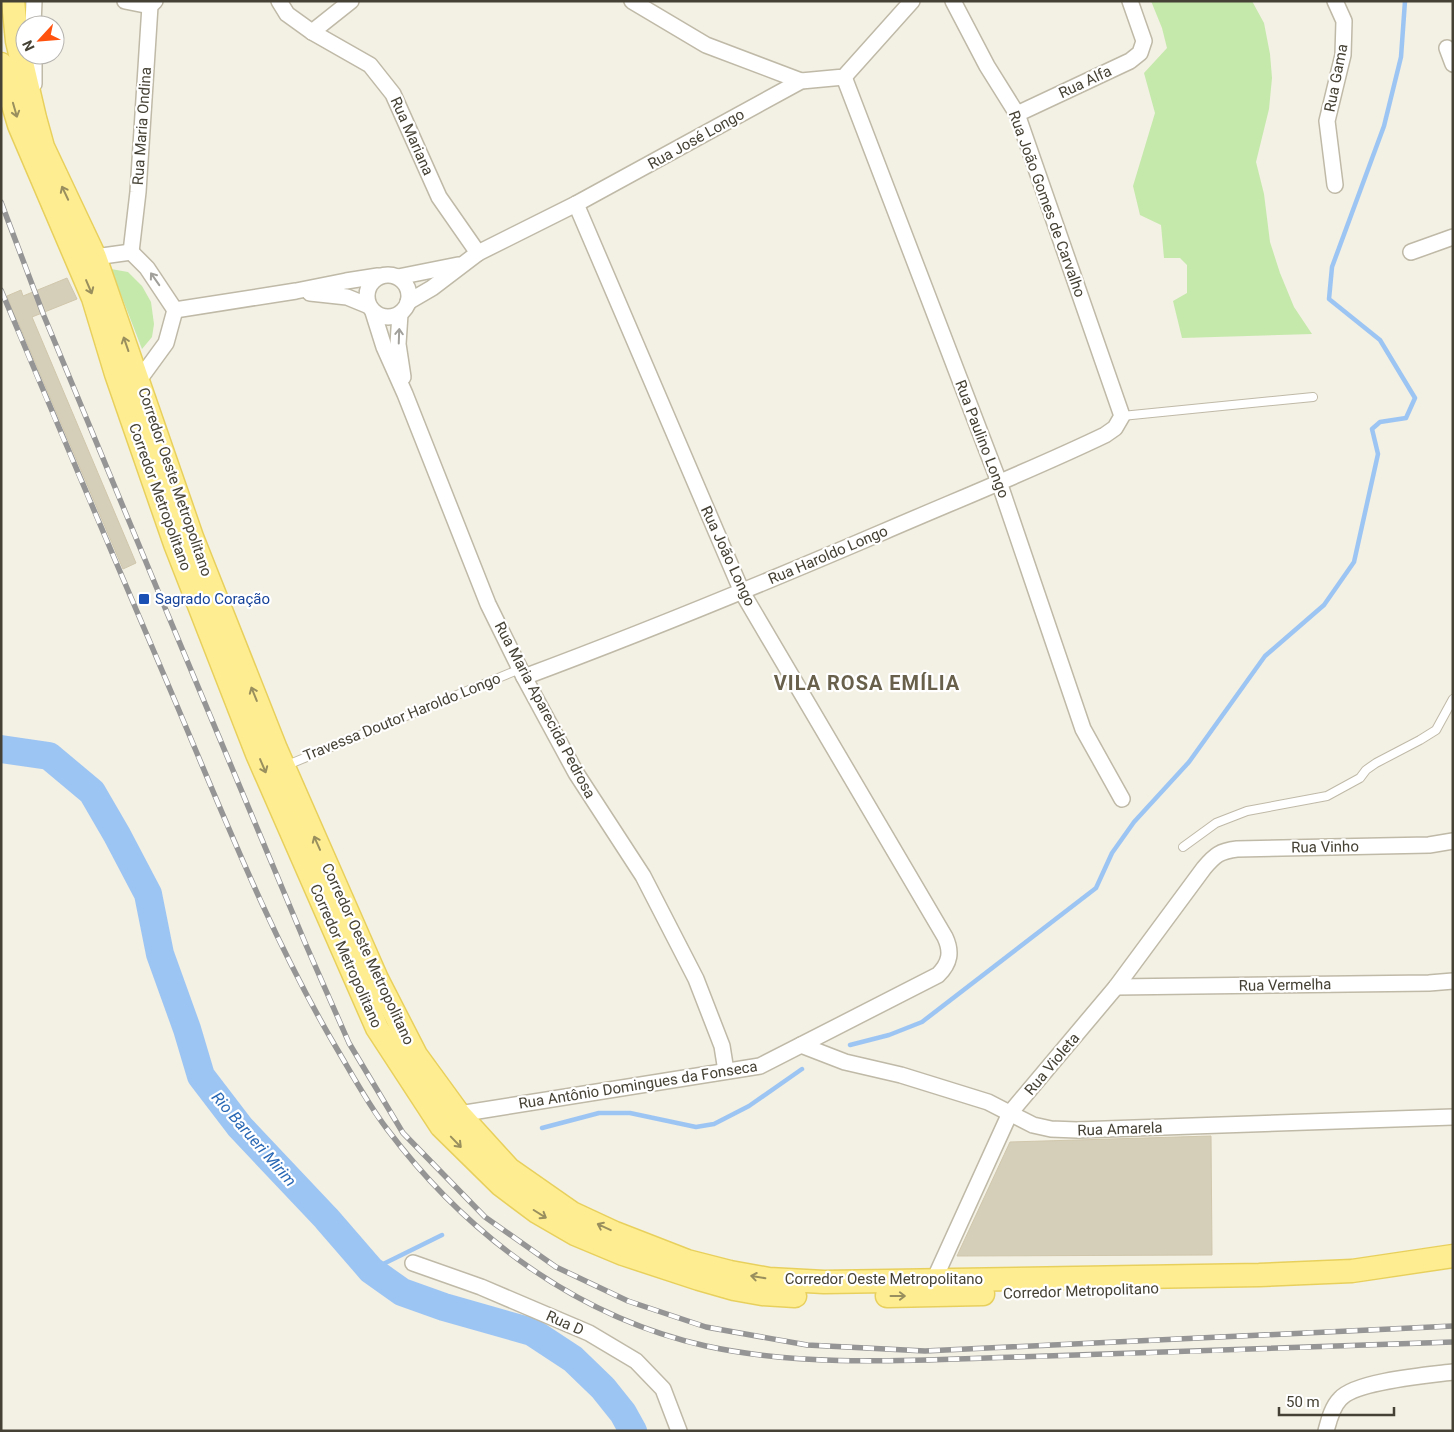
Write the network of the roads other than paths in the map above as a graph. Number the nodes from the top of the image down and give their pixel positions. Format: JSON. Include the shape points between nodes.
{"nodes":[{"id":1,"x":13,"y":1,"type":"edge"},
{"id":2,"x":34,"y":1,"type":"edge"},
{"id":3,"x":125,"y":1,"type":"edge"},
{"id":4,"x":279,"y":1,"type":"edge"},
{"id":5,"x":351,"y":1,"type":"edge"},
{"id":6,"x":632,"y":1,"type":"edge"},
{"id":7,"x":912,"y":1,"type":"edge"},
{"id":8,"x":953,"y":1,"type":"edge"},
{"id":9,"x":1130,"y":1,"type":"edge"},
{"id":10,"x":1335,"y":1,"type":"edge"},
{"id":11,"x":152,"y":4,"type":"edge"},
{"id":12,"x":34,"y":15,"type":"edge"},
{"id":13,"x":312,"y":32,"type":"junction"},
{"id":14,"x":1447,"y":48,"type":"dead end"},
{"id":15,"x":1,"y":64,"type":"edge"},
{"id":16,"x":1453,"y":64,"type":"edge"},
{"id":17,"x":34,"y":65,"type":"edge"},
{"id":18,"x":844,"y":77,"type":"junction"},
{"id":19,"x":801,"y":81,"type":"junction"},
{"id":20,"x":1017,"y":114,"type":"junction"},
{"id":21,"x":35,"y":118,"type":"junction"},
{"id":22,"x":1335,"y":185,"type":"dead end"},
{"id":23,"x":576,"y":204,"type":"junction"},
{"id":24,"x":1453,"y":236,"type":"edge"},
{"id":25,"x":131,"y":252,"type":"junction"},
{"id":26,"x":1411,"y":252,"type":"dead end"},
{"id":27,"x":478,"y":253,"type":"junction"},
{"id":28,"x":86,"y":258,"type":"junction"},
{"id":29,"x":462,"y":264,"type":"junction"},
{"id":30,"x":378,"y":276,"type":"junction"},
{"id":31,"x":398,"y":277,"type":"junction"},
{"id":32,"x":296,"y":291,"type":"junction"},
{"id":33,"x":404,"y":308,"type":"junction"},
{"id":34,"x":371,"y":309,"type":"junction"},
{"id":35,"x":175,"y":310,"type":"junction"},
{"id":36,"x":110,"y":354,"type":"junction"},
{"id":37,"x":139,"y":380,"type":"junction"},
{"id":38,"x":405,"y":394,"type":"junction"},
{"id":39,"x":1313,"y":397,"type":"dead end"},
{"id":40,"x":1122,"y":416,"type":"junction"},
{"id":41,"x":999,"y":482,"type":"junction"},
{"id":42,"x":742,"y":592,"type":"junction"},
{"id":43,"x":522,"y":673,"type":"junction"},
{"id":44,"x":1453,"y":699,"type":"edge"},
{"id":45,"x":283,"y":766,"type":"junction"},
{"id":46,"x":1122,"y":799,"type":"dead end"},
{"id":47,"x":1453,"y":841,"type":"edge"},
{"id":48,"x":1183,"y":847,"type":"dead end"},
{"id":49,"x":1204,"y":868,"type":"joint"},
{"id":50,"x":944,"y":969,"type":"joint"},
{"id":51,"x":1453,"y":981,"type":"edge"},
{"id":52,"x":1116,"y":987,"type":"junction"},
{"id":53,"x":377,"y":1028,"type":"junction"},
{"id":54,"x":802,"y":1045,"type":"junction"},
{"id":55,"x":726,"y":1071,"type":"junction"},
{"id":56,"x":1010,"y":1113,"type":"junction"},
{"id":57,"x":459,"y":1114,"type":"junction"},
{"id":58,"x":1453,"y":1117,"type":"edge"},
{"id":59,"x":1453,"y":1256,"type":"edge"},
{"id":60,"x":413,"y":1263,"type":"dead end"},
{"id":61,"x":1453,"y":1272,"type":"edge"},
{"id":62,"x":934,"y":1280,"type":"junction"},
{"id":63,"x":1453,"y":1372,"type":"edge"},
{"id":64,"x":679,"y":1431,"type":"edge"},
{"id":65,"x":1326,"y":1431,"type":"edge"}],
"edges":[{"from":1,"to":21,"type":"main road","name":"Corredor Oeste Metropolitano","via":[[17,41]]},
{"from":2,"to":12,"type":"street"},
{"from":3,"to":11,"type":"street"},
{"from":4,"to":13,"type":"street","name":"Rua Mariana","via":[[287,14]]},
{"from":5,"to":13,"type":"street"},
{"from":6,"to":19,"type":"street","via":[[706,45]]},
{"from":7,"to":18,"type":"street"},
{"from":8,"to":20,"type":"street","name":"Rua João Gomes de Carvalho"},
{"from":9,"to":20,"type":"street","name":"Rua Alfa","via":[[1144,42],[1140,53],[1130,61]]},
{"from":10,"to":22,"type":"street","name":"Rua Gama","via":[[1344,21],[1343,55],[1327,121]]},
{"from":11,"to":25,"type":"street","name":"Rua Maria Ondina"},
{"from":13,"to":27,"type":"street","name":"Rua Mariana","via":[[370,65],[393,94],[439,197]]},
{"from":14,"to":16,"type":"street"},
{"from":15,"to":28,"type":"main road","name":"Corredor Metropolitano","one_way":true,"via":[[19,126]]},
{"from":17,"to":21,"type":"street"},
{"from":18,"to":19,"type":"street","name":"Rua José Longo"},
{"from":18,"to":41,"type":"street","name":"Rua Paulino Longo"},
{"from":19,"to":23,"type":"street","name":"Rua José Longo"},
{"from":20,"to":40,"type":"street","name":"Rua João Gomes de Carvalho"},
{"from":28,"to":21,"type":"main road","name":"Corredor Oeste Metropolitano","one_way":true},
{"from":23,"to":27,"type":"street","name":"Rua José Longo"},
{"from":23,"to":42,"type":"street","name":"Rua João Longo"},
{"from":24,"to":26,"type":"street"},
{"from":25,"to":28,"type":"street"},
{"from":35,"to":25,"type":"street","one_way":true,"via":[[148,268]]},
{"from":27,"to":29,"type":"street","name":"Rua José Longo"},
{"from":28,"to":36,"type":"main road","name":"Corredor Metropolitano","one_way":true,"via":[[93,298]]},
{"from":37,"to":28,"type":"main road","name":"Corredor Oeste Metropolitano","one_way":true},
{"from":29,"to":31,"type":"street","name":"Rua José Longo"},
{"from":29,"to":33,"type":"street","name":"Rua José Longo"},
{"from":30,"to":31,"type":"street","name":"Rua José Longo"},
{"from":30,"to":32,"type":"street","name":"Rua José Longo"},
{"from":30,"to":34,"type":"street","via":[[368,286],[366,300]]},
{"from":31,"to":33,"type":"street","via":[[407,288]]},
{"from":32,"to":34,"type":"street","name":"Rua José Longo","via":[[347,296]]},
{"from":32,"to":35,"type":"street","name":"Rua José Longo"},
{"from":33,"to":34,"type":"street","name":"Rua José Longo","via":[[393,317]]},
{"from":38,"to":33,"type":"street","name":"Rua Maria Aparecida Pedrosa","one_way":true,"via":[[398,344]]},
{"from":34,"to":38,"type":"street","name":"Rua Maria Aparecida Pedrosa"},
{"from":35,"to":37,"type":"street","via":[[166,343]]},
{"from":36,"to":37,"type":"main road","via":[[128,376]]},
{"from":36,"to":53,"type":"main road","name":"Corredor Metropolitano","one_way":true,"via":[[175,544],[257,754]]},
{"from":45,"to":37,"type":"main road","name":"Corredor Oeste Metropolitano","one_way":true,"via":[[192,537]]},
{"from":38,"to":43,"type":"street","name":"Rua Maria Aparecida Pedrosa","via":[[488,604]]},
{"from":39,"to":40,"type":"lane"},
{"from":40,"to":41,"type":"street","name":"Rua Haroldo Longo","via":[[1105,434]]},
{"from":41,"to":42,"type":"street","name":"Rua Haroldo Longo"},
{"from":41,"to":46,"type":"street","name":"Rua Paulino Longo","via":[[1083,728]]},
{"from":42,"to":43,"type":"street","name":"Rua Haroldo Longo","via":[[595,650]]},
{"from":42,"to":50,"type":"street","name":"Rua João Longo","via":[[945,937],[950,952]]},
{"from":43,"to":45,"type":"lane","name":"Travessa Doutor Haroldo Longo"},
{"from":43,"to":55,"type":"street","name":"Rua Maria Aparecida Pedrosa","via":[[576,773],[643,876],[692,971],[722,1046]]},
{"from":44,"to":48,"type":"lane","via":[[1436,730],[1376,763],[1360,778],[1327,796],[1247,811],[1216,823]]},
{"from":57,"to":45,"type":"main road","name":"Corredor Oeste Metropolitano","one_way":true,"via":[[416,1055],[377,979]]},
{"from":47,"to":49,"type":"street","name":"Rua Vinho","via":[[1429,845],[1223,850]]},
{"from":49,"to":52,"type":"street","name":"Rua Violeta"},
{"from":50,"to":54,"type":"street","name":"Rua Antônio Domingues da Fonseca"},
{"from":51,"to":52,"type":"street","name":"Rua Vermelha"},
{"from":52,"to":56,"type":"street","name":"Rua Violeta"},
{"from":53,"to":57,"type":"main road","via":[[443,1110]]},
{"from":53,"to":61,"type":"main road","name":"Corredor Metropolitano","one_way":true,"via":[[441,1126],[501,1185],[537,1212],[575,1234],[623,1254],[734,1290],[794,1296],[940,1296],[1299,1285]]},
{"from":54,"to":55,"type":"street","name":"Rua Antônio Domingues da Fonseca","via":[[760,1066]]},
{"from":54,"to":56,"type":"street","name":"Rua Amarela","via":[[845,1062],[901,1075],[988,1102]]},
{"from":55,"to":57,"type":"street","name":"Rua Antônio Domingues da Fonseca"},
{"from":56,"to":58,"type":"street","name":"Rua Amarela","via":[[1051,1130]]},
{"from":56,"to":62,"type":"street","name":"Rua Violeta"},
{"from":62,"to":57,"type":"main road","name":"Corredor Oeste Metropolitano","one_way":true,"via":[[824,1282],[769,1279],[687,1261],[598,1225],[542,1193],[509,1170]]},
{"from":59,"to":62,"type":"main road","name":"Corredor Oeste Metropolitano","via":[[1352,1271]]},
{"from":60,"to":64,"type":"street","name":"Rua D","via":[[481,1286],[588,1333],[636,1361],[663,1389]]},
{"from":63,"to":65,"type":"street","via":[[1389,1380],[1346,1392],[1339,1399]]}]}
